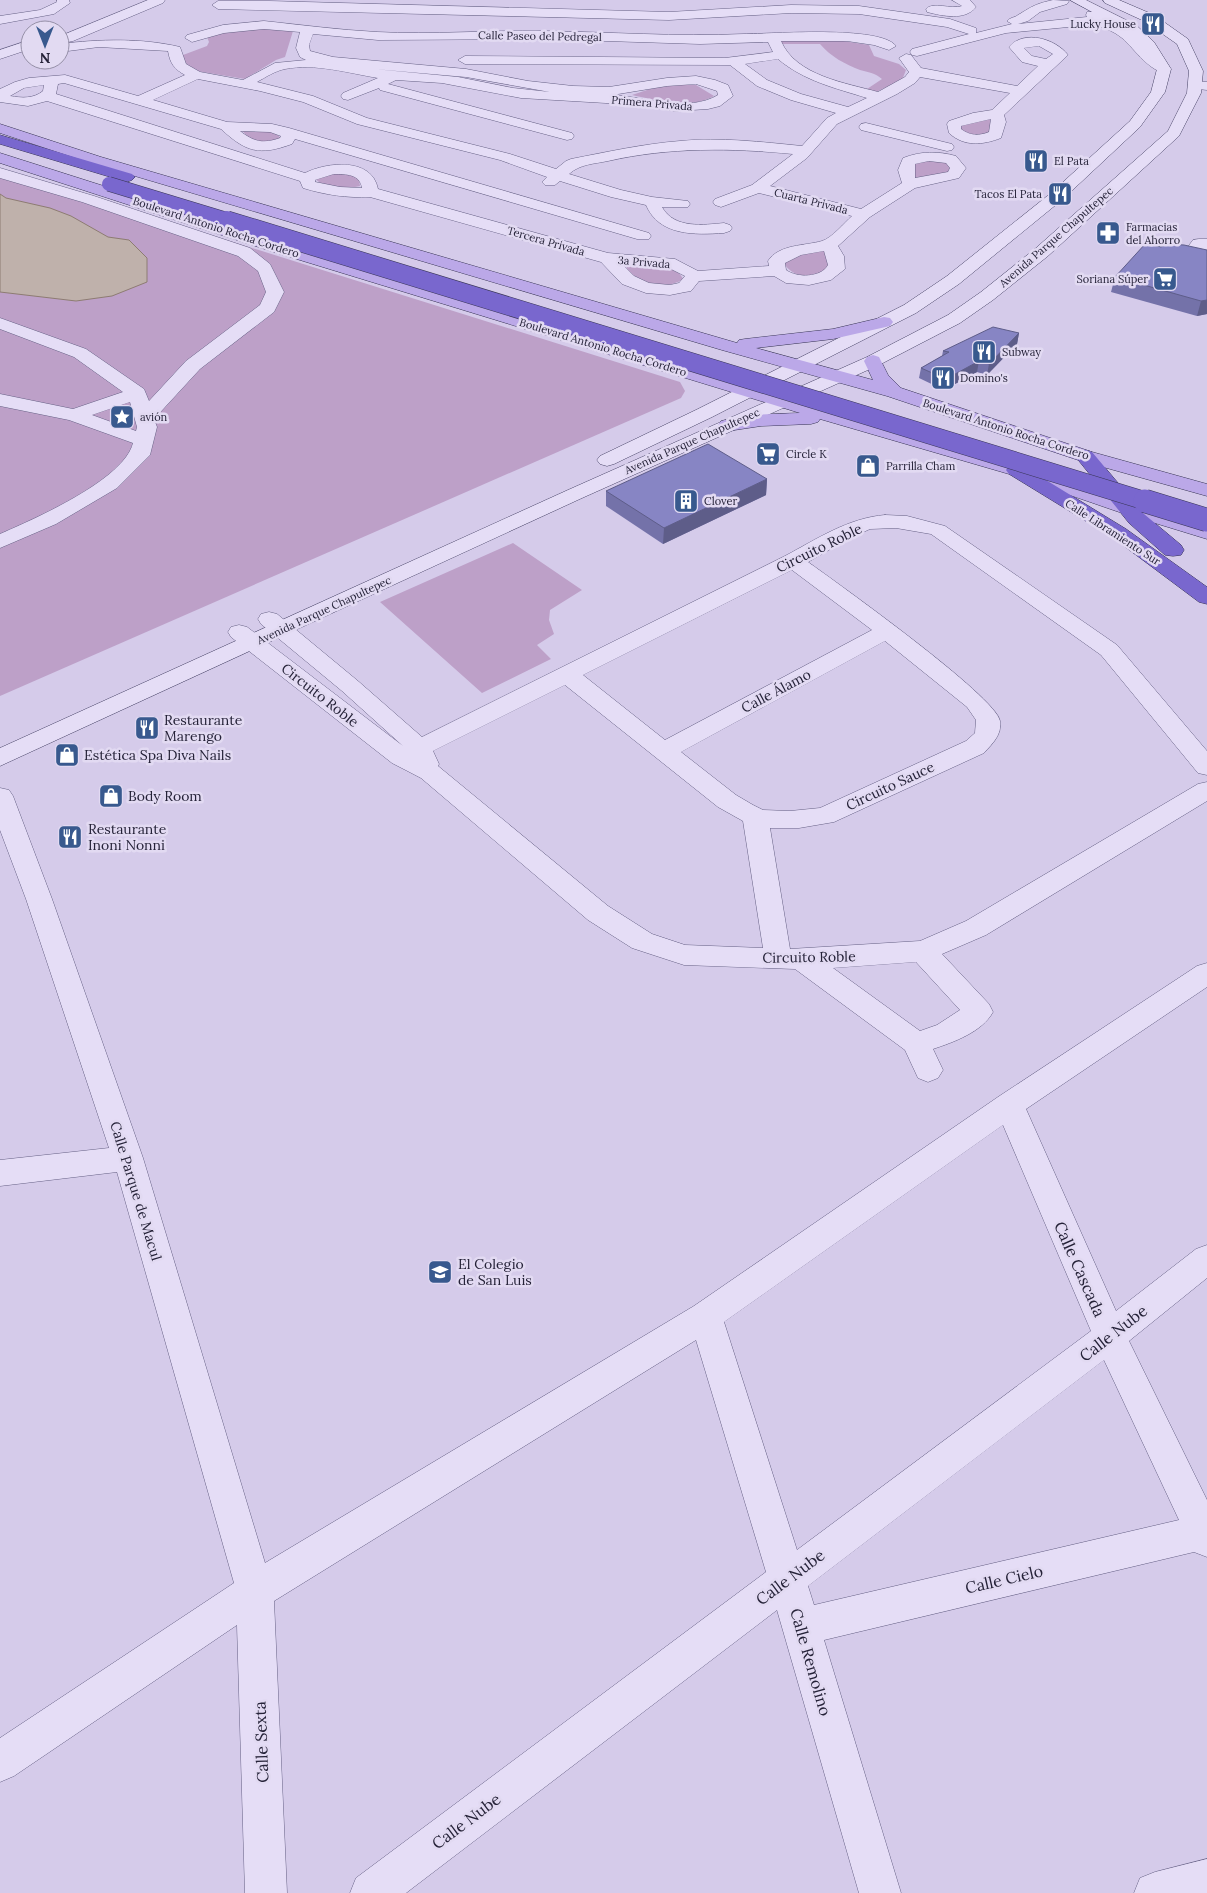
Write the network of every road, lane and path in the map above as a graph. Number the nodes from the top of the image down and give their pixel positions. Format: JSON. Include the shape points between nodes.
{"nodes":[{"id":1,"x":63,"y":0,"type":"edge"},
{"id":2,"x":159,"y":0,"type":"edge"},
{"id":3,"x":455,"y":0,"type":"edge"},
{"id":4,"x":509,"y":0,"type":"edge"},
{"id":5,"x":568,"y":0,"type":"edge"},
{"id":6,"x":958,"y":0,"type":"edge"},
{"id":7,"x":1066,"y":0,"type":"edge"},
{"id":8,"x":1109,"y":0,"type":"edge"},
{"id":9,"x":132,"y":1,"type":"edge"},
{"id":10,"x":919,"y":1,"type":"dead end"},
{"id":11,"x":27,"y":2,"type":"dead end"},
{"id":12,"x":271,"y":2,"type":"edge"},
{"id":13,"x":653,"y":2,"type":"dead end"},
{"id":14,"x":419,"y":4,"type":"edge"},
{"id":15,"x":588,"y":4,"type":"junction"},
{"id":16,"x":218,"y":5,"type":"dead end"},
{"id":17,"x":761,"y":5,"type":"edge"},
{"id":18,"x":548,"y":10,"type":"junction"},
{"id":19,"x":6,"y":19,"type":"edge"},
{"id":20,"x":112,"y":20,"type":"junction"},
{"id":21,"x":1108,"y":23,"type":"junction"},
{"id":22,"x":253,"y":25,"type":"junction"},
{"id":23,"x":70,"y":28,"type":"edge"},
{"id":24,"x":308,"y":29,"type":"junction"},
{"id":25,"x":999,"y":29,"type":"junction"},
{"id":26,"x":971,"y":31,"type":"junction"},
{"id":27,"x":119,"y":34,"type":"junction"},
{"id":28,"x":543,"y":35,"type":"junction"},
{"id":29,"x":70,"y":38,"type":"edge"},
{"id":30,"x":773,"y":38,"type":"junction"},
{"id":31,"x":940,"y":41,"type":"junction"},
{"id":32,"x":142,"y":42,"type":"junction"},
{"id":33,"x":99,"y":43,"type":"junction"},
{"id":34,"x":171,"y":46,"type":"junction"},
{"id":35,"x":70,"y":47,"type":"edge"},
{"id":36,"x":20,"y":48,"type":"edge"},
{"id":37,"x":910,"y":52,"type":"junction"},
{"id":38,"x":781,"y":54,"type":"junction"},
{"id":39,"x":0,"y":55,"type":"edge"},
{"id":40,"x":20,"y":58,"type":"edge"},
{"id":41,"x":424,"y":59,"type":"dead end"},
{"id":42,"x":733,"y":61,"type":"junction"},
{"id":43,"x":0,"y":66,"type":"edge"},
{"id":44,"x":1164,"y":70,"type":"junction"},
{"id":45,"x":916,"y":72,"type":"junction"},
{"id":46,"x":196,"y":75,"type":"junction"},
{"id":47,"x":394,"y":76,"type":"junction"},
{"id":48,"x":52,"y":80,"type":"junction"},
{"id":49,"x":245,"y":84,"type":"junction"},
{"id":50,"x":374,"y":84,"type":"junction"},
{"id":51,"x":1201,"y":86,"type":"edge"},
{"id":52,"x":1020,"y":91,"type":"junction"},
{"id":53,"x":1170,"y":92,"type":"junction"},
{"id":54,"x":47,"y":96,"type":"junction"},
{"id":55,"x":348,"y":96,"type":"dead end"},
{"id":56,"x":879,"y":97,"type":"junction"},
{"id":57,"x":141,"y":100,"type":"junction"},
{"id":58,"x":848,"y":112,"type":"junction"},
{"id":59,"x":996,"y":114,"type":"junction"},
{"id":60,"x":866,"y":127,"type":"dead end"},
{"id":61,"x":0,"y":128,"type":"edge"},
{"id":62,"x":387,"y":128,"type":"junction"},
{"id":63,"x":1174,"y":133,"type":"junction"},
{"id":64,"x":567,"y":136,"type":"dead end"},
{"id":65,"x":0,"y":140,"type":"edge"},
{"id":66,"x":968,"y":146,"type":"junction"},
{"id":67,"x":29,"y":148,"type":"junction"},
{"id":68,"x":348,"y":149,"type":"junction"},
{"id":69,"x":0,"y":150,"type":"edge"},
{"id":70,"x":805,"y":151,"type":"junction"},
{"id":71,"x":0,"y":158,"type":"edge"},
{"id":72,"x":951,"y":159,"type":"junction"},
{"id":73,"x":96,"y":160,"type":"junction"},
{"id":74,"x":340,"y":169,"type":"junction"},
{"id":75,"x":0,"y":173,"type":"edge"},
{"id":76,"x":557,"y":176,"type":"junction"},
{"id":77,"x":306,"y":178,"type":"junction"},
{"id":78,"x":910,"y":184,"type":"junction"},
{"id":79,"x":758,"y":188,"type":"junction"},
{"id":80,"x":371,"y":192,"type":"junction"},
{"id":81,"x":521,"y":199,"type":"junction"},
{"id":82,"x":652,"y":202,"type":"junction"},
{"id":83,"x":712,"y":203,"type":"junction"},
{"id":84,"x":741,"y":210,"type":"dead end"},
{"id":85,"x":864,"y":214,"type":"junction"},
{"id":86,"x":665,"y":223,"type":"junction"},
{"id":87,"x":484,"y":224,"type":"junction"},
{"id":88,"x":643,"y":236,"type":"junction"},
{"id":89,"x":1004,"y":240,"type":"junction"},
{"id":90,"x":1207,"y":244,"type":"edge"},
{"id":91,"x":829,"y":245,"type":"junction"},
{"id":92,"x":1042,"y":252,"type":"junction"},
{"id":93,"x":1207,"y":255,"type":"edge"},
{"id":94,"x":607,"y":258,"type":"junction"},
{"id":95,"x":778,"y":271,"type":"junction"},
{"id":96,"x":694,"y":276,"type":"junction"},
{"id":97,"x":884,"y":322,"type":"junction"},
{"id":98,"x":0,"y":323,"type":"edge"},
{"id":99,"x":728,"y":346,"type":"junction"},
{"id":100,"x":873,"y":361,"type":"junction"},
{"id":101,"x":799,"y":365,"type":"junction"},
{"id":102,"x":682,"y":371,"type":"junction"},
{"id":103,"x":838,"y":376,"type":"junction"},
{"id":104,"x":748,"y":391,"type":"junction"},
{"id":105,"x":894,"y":392,"type":"junction"},
{"id":106,"x":137,"y":393,"type":"junction"},
{"id":107,"x":0,"y":400,"type":"edge"},
{"id":108,"x":919,"y":400,"type":"junction"},
{"id":109,"x":781,"y":401,"type":"junction"},
{"id":110,"x":74,"y":415,"type":"junction"},
{"id":111,"x":145,"y":417,"type":"junction"},
{"id":112,"x":840,"y":419,"type":"junction"},
{"id":113,"x":728,"y":425,"type":"junction"},
{"id":114,"x":883,"y":432,"type":"junction"},
{"id":115,"x":144,"y":440,"type":"junction"},
{"id":116,"x":1085,"y":456,"type":"junction"},
{"id":117,"x":1016,"y":470,"type":"junction"},
{"id":118,"x":1207,"y":490,"type":"edge"},
{"id":119,"x":1207,"y":504,"type":"edge"},
{"id":120,"x":1126,"y":508,"type":"junction"},
{"id":121,"x":1207,"y":520,"type":"edge"},
{"id":122,"x":1207,"y":533,"type":"edge"},
{"id":123,"x":0,"y":542,"type":"edge"},
{"id":124,"x":793,"y":561,"type":"junction"},
{"id":125,"x":1207,"y":573,"type":"edge"},
{"id":126,"x":1207,"y":597,"type":"edge"},
{"id":127,"x":276,"y":624,"type":"junction"},
{"id":128,"x":887,"y":631,"type":"junction"},
{"id":129,"x":246,"y":638,"type":"junction"},
{"id":130,"x":566,"y":674,"type":"junction"},
{"id":131,"x":0,"y":738,"type":"edge"},
{"id":132,"x":664,"y":751,"type":"junction"},
{"id":133,"x":410,"y":752,"type":"junction"},
{"id":134,"x":0,"y":758,"type":"edge"},
{"id":135,"x":1205,"y":762,"type":"edge"},
{"id":136,"x":1207,"y":790,"type":"edge"},
{"id":137,"x":0,"y":796,"type":"edge"},
{"id":138,"x":755,"y":816,"type":"junction"},
{"id":139,"x":923,"y":950,"type":"junction"},
{"id":140,"x":790,"y":959,"type":"junction"},
{"id":141,"x":1207,"y":973,"type":"edge"},
{"id":142,"x":916,"y":1043,"type":"junction"},
{"id":143,"x":928,"y":1070,"type":"dead end"},
{"id":144,"x":1009,"y":1105,"type":"junction"},
{"id":145,"x":128,"y":1158,"type":"junction"},
{"id":146,"x":0,"y":1173,"type":"edge"},
{"id":147,"x":1207,"y":1259,"type":"edge"},
{"id":148,"x":706,"y":1316,"type":"junction"},
{"id":149,"x":1110,"y":1336,"type":"junction"},
{"id":150,"x":1206,"y":1534,"type":"edge"},
{"id":151,"x":787,"y":1579,"type":"junction"},
{"id":152,"x":255,"y":1591,"type":"junction"},
{"id":153,"x":801,"y":1627,"type":"junction"},
{"id":154,"x":0,"y":1762,"type":"edge"},
{"id":155,"x":1207,"y":1880,"type":"edge"},
{"id":156,"x":266,"y":1893,"type":"edge"},
{"id":157,"x":371,"y":1893,"type":"edge"},
{"id":158,"x":880,"y":1893,"type":"edge"},
{"id":159,"x":1155,"y":1893,"type":"edge"}],
"edges":[{"from":1,"to":19,"type":"street","via":[[59,8]]},
{"from":2,"to":20,"type":"street"},
{"from":3,"to":14,"type":"street"},
{"from":4,"to":18,"type":"street","via":[[517,5]]},
{"from":5,"to":15,"type":"street"},
{"from":6,"to":10,"type":"street","via":[[970,7],[940,11]]},
{"from":7,"to":21,"type":"street"},
{"from":7,"to":25,"type":"street","via":[[1034,10]]},
{"from":7,"to":44,"type":"street","via":[[1124,22],[1149,44]]},
{"from":8,"to":51,"type":"street","name":"Avenida Parque Chapultepec","via":[[1150,18],[1183,42]]},
{"from":9,"to":23,"type":"street"},
{"from":11,"to":19,"type":"street"},
{"from":12,"to":14,"type":"street"},
{"from":12,"to":16,"type":"street"},
{"from":12,"to":22,"type":"street"},
{"from":13,"to":15,"type":"street"},
{"from":14,"to":18,"type":"street"},
{"from":15,"to":18,"type":"street"},
{"from":17,"to":18,"type":"street","via":[[669,16]]},
{"from":17,"to":26,"type":"street","via":[[859,10],[950,23]]},
{"from":17,"to":30,"type":"street"},
{"from":18,"to":28,"type":"street"},
{"from":20,"to":27,"type":"street","via":[[111,28]]},
{"from":20,"to":29,"type":"street"},
{"from":21,"to":25,"type":"street","via":[[1088,21]]},
{"from":21,"to":44,"type":"street"},
{"from":22,"to":24,"type":"street","name":"Calle Paseo del Pedregal"},
{"from":22,"to":34,"type":"street","name":"Calle Paseo del Pedregal","via":[[192,38],[202,44],[192,50]]},
{"from":24,"to":28,"type":"street","name":"Calle Paseo del Pedregal","via":[[378,36]]},
{"from":24,"to":47,"type":"street","name":"Primera Privada","via":[[302,46],[304,53],[333,61],[466,73],[538,87],[576,90],[636,89],[659,82],[701,80],[723,88],[726,96],[701,107],[679,106],[520,94],[459,81]]},
{"from":25,"to":26,"type":"street"},
{"from":25,"to":31,"type":"street"},
{"from":25,"to":52,"type":"street","via":[[1022,43],[1054,46],[1061,55]]},
{"from":26,"to":31,"type":"street"},
{"from":27,"to":32,"type":"street"},
{"from":27,"to":33,"type":"street"},
{"from":28,"to":30,"type":"street","name":"Calle Paseo del Pedregal","via":[[655,40]]},
{"from":30,"to":37,"type":"street","name":"Calle Paseo del Pedregal","via":[[847,37],[877,41]]},
{"from":30,"to":38,"type":"street"},
{"from":31,"to":37,"type":"street","name":"Calle Paseo del Pedregal"},
{"from":32,"to":33,"type":"street"},
{"from":32,"to":34,"type":"street"},
{"from":33,"to":35,"type":"street"},
{"from":34,"to":46,"type":"street","via":[[181,67]]},
{"from":36,"to":39,"type":"street"},
{"from":37,"to":45,"type":"street"},
{"from":38,"to":42,"type":"street"},
{"from":38,"to":56,"type":"street","via":[[796,66],[825,80]]},
{"from":40,"to":43,"type":"street"},
{"from":41,"to":42,"type":"street"},
{"from":42,"to":58,"type":"street","via":[[762,83]]},
{"from":44,"to":53,"type":"street","name":"Avenida Parque Chapultepec"},
{"from":45,"to":52,"type":"street"},
{"from":45,"to":56,"type":"street","via":[[910,80]]},
{"from":46,"to":49,"type":"street"},
{"from":46,"to":57,"type":"street"},
{"from":47,"to":49,"type":"street","name":"Primera Privada","via":[[292,64],[265,72]]},
{"from":47,"to":50,"type":"street"},
{"from":48,"to":54,"type":"street"},
{"from":48,"to":54,"type":"street","via":[[20,84],[2,95],[4,99],[20,102]]},
{"from":48,"to":57,"type":"street","via":[[74,81]]},
{"from":49,"to":62,"type":"street","via":[[308,99]]},
{"from":50,"to":55,"type":"street"},
{"from":50,"to":64,"type":"street"},
{"from":51,"to":63,"type":"street","name":"Avenida Parque Chapultepec","via":[[1194,93]]},
{"from":52,"to":59,"type":"street"},
{"from":53,"to":63,"type":"street","via":[[1170,122]]},
{"from":53,"to":89,"type":"street","name":"Avenida Parque Chapultepec"},
{"from":54,"to":77,"type":"street"},
{"from":56,"to":58,"type":"street"},
{"from":57,"to":68,"type":"street","via":[[226,126],[246,144],[262,148],[287,141],[289,134],[284,131]]},
{"from":58,"to":70,"type":"street","via":[[832,121]]},
{"from":59,"to":66,"type":"street","via":[[999,130],[996,135]]},
{"from":59,"to":66,"type":"street","via":[[954,124],[954,130]]},
{"from":60,"to":66,"type":"street"},
{"from":61,"to":73,"type":"main road","name":"Boulevard Antonio Rocha Cordero"},
{"from":62,"to":68,"type":"street"},
{"from":62,"to":76,"type":"street","via":[[505,157]]},
{"from":63,"to":92,"type":"street","name":"Avenida Parque Chapultepec"},
{"from":65,"to":67,"type":"highway"},
{"from":66,"to":72,"type":"street"},
{"from":67,"to":73,"type":"highway"},
{"from":67,"to":119,"type":"highway"},
{"from":68,"to":74,"type":"street"},
{"from":68,"to":81,"type":"street"},
{"from":69,"to":121,"type":"highway","bridge":true},
{"from":70,"to":76,"type":"street","name":"Tercera Privada","via":[[750,145],[681,145],[571,164]]},
{"from":70,"to":79,"type":"street"},
{"from":71,"to":102,"type":"main road","name":"Boulevard Antonio Rocha Cordero"},
{"from":72,"to":78,"type":"street","via":[[958,168],[954,175]]},
{"from":72,"to":78,"type":"street","via":[[936,156],[908,161],[905,176]]},
{"from":73,"to":99,"type":"main road","name":"Boulevard Antonio Rocha Cordero"},
{"from":74,"to":77,"type":"street","via":[[314,173]]},
{"from":74,"to":80,"type":"street","via":[[368,178]]},
{"from":75,"to":111,"type":"street","via":[[244,252],[262,263],[269,274],[275,292],[268,308],[193,365]]},
{"from":76,"to":81,"type":"street","name":"Tercera Privada"},
{"from":76,"to":82,"type":"street"},
{"from":77,"to":80,"type":"street","via":[[309,185],[332,192]]},
{"from":78,"to":85,"type":"street","name":"Cuarta Privada"},
{"from":79,"to":83,"type":"street"},
{"from":79,"to":85,"type":"street","name":"Cuarta Privada"},
{"from":80,"to":87,"type":"street","name":"Tercera Privada"},
{"from":81,"to":87,"type":"street","name":"Tercera Privada"},
{"from":81,"to":88,"type":"street"},
{"from":82,"to":83,"type":"street","via":[[682,204],[688,200]]},
{"from":82,"to":86,"type":"street","via":[[654,212]]},
{"from":83,"to":84,"type":"street"},
{"from":83,"to":86,"type":"street","via":[[724,228],[695,230]]},
{"from":85,"to":91,"type":"street","name":"Cuarta Privada"},
{"from":86,"to":88,"type":"street"},
{"from":87,"to":94,"type":"street","name":"Tercera Privada"},
{"from":88,"to":94,"type":"street"},
{"from":89,"to":92,"type":"street"},
{"from":89,"to":97,"type":"street","name":"Avenida Parque Chapultepec","via":[[953,280]]},
{"from":90,"to":93,"type":"street","via":[[1195,248]]},
{"from":91,"to":95,"type":"street","via":[[786,254],[776,261]]},
{"from":91,"to":95,"type":"street","via":[[837,261],[837,269],[830,276],[796,279],[785,277]]},
{"from":92,"to":100,"type":"street","name":"Avenida Parque Chapultepec","via":[[954,319]]},
{"from":94,"to":96,"type":"street","name":"3a Privada","via":[[675,264]]},
{"from":94,"to":96,"type":"street","name":"3a Privada","via":[[628,280],[646,288],[670,290],[685,287]]},
{"from":95,"to":96,"type":"street"},
{"from":97,"to":99,"type":"main road","via":[[797,340]]},
{"from":97,"to":101,"type":"street","name":"Avenida Parque Chapultepec"},
{"from":98,"to":106,"type":"street","via":[[80,353]]},
{"from":99,"to":101,"type":"main road","name":"Boulevard Antonio Rocha Cordero"},
{"from":99,"to":102,"type":"main road","via":[[731,353],[729,361],[723,365],[711,370]]},
{"from":100,"to":103,"type":"street","name":"Avenida Parque Chapultepec"},
{"from":100,"to":105,"type":"main road","via":[[880,377]]},
{"from":101,"to":103,"type":"main road","name":"Boulevard Antonio Rocha Cordero"},
{"from":101,"to":104,"type":"street","name":"Avenida Parque Chapultepec"},
{"from":102,"to":104,"type":"main road","name":"Boulevard Antonio Rocha Cordero"},
{"from":103,"to":105,"type":"main road","name":"Boulevard Antonio Rocha Cordero"},
{"from":103,"to":109,"type":"street","name":"Avenida Parque Chapultepec"},
{"from":104,"to":109,"type":"main road","name":"Boulevard Antonio Rocha Cordero"},
{"from":104,"to":127,"type":"street","name":"Avenida Parque Chapultepec"},
{"from":105,"to":108,"type":"main road","name":"Boulevard Antonio Rocha Cordero"},
{"from":106,"to":110,"type":"street"},
{"from":106,"to":111,"type":"street"},
{"from":107,"to":110,"type":"street"},
{"from":108,"to":114,"type":"main road","via":[[856,391],[836,394],[830,399],[830,406],[836,411]]},
{"from":108,"to":116,"type":"main road","name":"Boulevard Antonio Rocha Cordero"},
{"from":109,"to":112,"type":"main road","name":"Boulevard Antonio Rocha Cordero"},
{"from":109,"to":113,"type":"street","name":"Avenida Parque Chapultepec"},
{"from":110,"to":115,"type":"street"},
{"from":111,"to":115,"type":"street","via":[[148,428]]},
{"from":112,"to":113,"type":"main road","via":[[761,420]]},
{"from":112,"to":114,"type":"main road","name":"Boulevard Antonio Rocha Cordero"},
{"from":113,"to":127,"type":"street","name":"Avenida Parque Chapultepec"},
{"from":114,"to":117,"type":"main road","name":"Boulevard Antonio Rocha Cordero"},
{"from":115,"to":123,"type":"street","via":[[140,454],[110,484],[49,520]]},
{"from":116,"to":118,"type":"main road","name":"Boulevard Antonio Rocha Cordero"},
{"from":116,"to":120,"type":"highway","name":"Calle Libramiento Sur"},
{"from":117,"to":120,"type":"main road","name":"Boulevard Antonio Rocha Cordero"},
{"from":117,"to":126,"type":"highway","name":"Calle Libramiento Sur","via":[[1119,533]]},
{"from":120,"to":122,"type":"main road","name":"Boulevard Antonio Rocha Cordero"},
{"from":120,"to":125,"type":"highway","name":"Calle Libramiento Sur","via":[[1154,536]]},
{"from":124,"to":128,"type":"street","name":"Circuito Sauce"},
{"from":124,"to":130,"type":"street","name":"Circuito Roble"},
{"from":124,"to":135,"type":"street","name":"Circuito Roble","via":[[856,527],[884,522],[920,524],[938,530],[1109,650]]},
{"from":127,"to":129,"type":"street","name":"Avenida Parque Chapultepec"},
{"from":127,"to":133,"type":"street","name":"Circuito Roble"},
{"from":128,"to":132,"type":"street","name":"Calle Álamo"},
{"from":128,"to":138,"type":"street","name":"Circuito Sauce","via":[[975,702],[988,719],[987,735],[975,747],[825,816],[782,820]]},
{"from":129,"to":131,"type":"street","name":"Avenida Parque Chapultepec"},
{"from":129,"to":133,"type":"street","name":"Circuito Roble"},
{"from":129,"to":134,"type":"street","name":"Avenida Parque Chapultepec"},
{"from":130,"to":132,"type":"street","name":"Circuito Sauce"},
{"from":130,"to":133,"type":"street","name":"Circuito Roble"},
{"from":132,"to":138,"type":"street","name":"Circuito Sauce","via":[[727,801]]},
{"from":133,"to":140,"type":"street","name":"Circuito Roble","via":[[598,913],[642,941],[684,955]]},
{"from":136,"to":139,"type":"street","name":"Circuito Roble","via":[[976,928]]},
{"from":137,"to":145,"type":"street","name":"Calle Parque de Macul"},
{"from":138,"to":140,"type":"street"},
{"from":139,"to":140,"type":"street","name":"Circuito Roble"},
{"from":139,"to":142,"type":"street","via":[[979,1012],[947,1033]]},
{"from":140,"to":142,"type":"street"},
{"from":141,"to":144,"type":"street"},
{"from":142,"to":143,"type":"street"},
{"from":144,"to":148,"type":"street"},
{"from":144,"to":149,"type":"street","name":"Calle Cascada"},
{"from":145,"to":146,"type":"street"},
{"from":145,"to":152,"type":"street","name":"Calle Parque de Macul"},
{"from":147,"to":149,"type":"street","name":"Calle Nube"},
{"from":148,"to":151,"type":"street","name":"Calle Remolino"},
{"from":148,"to":152,"type":"street"},
{"from":149,"to":150,"type":"street","name":"Calle Cascada"},
{"from":149,"to":151,"type":"street","name":"Calle Nube"},
{"from":150,"to":153,"type":"street","name":"Calle Cielo"},
{"from":151,"to":153,"type":"street","name":"Calle Remolino"},
{"from":151,"to":157,"type":"street","name":"Calle Nube"},
{"from":152,"to":154,"type":"street"},
{"from":152,"to":156,"type":"street","name":"Calle Sexta"},
{"from":153,"to":158,"type":"street","name":"Calle Remolino"},
{"from":155,"to":159,"type":"street"}]}
